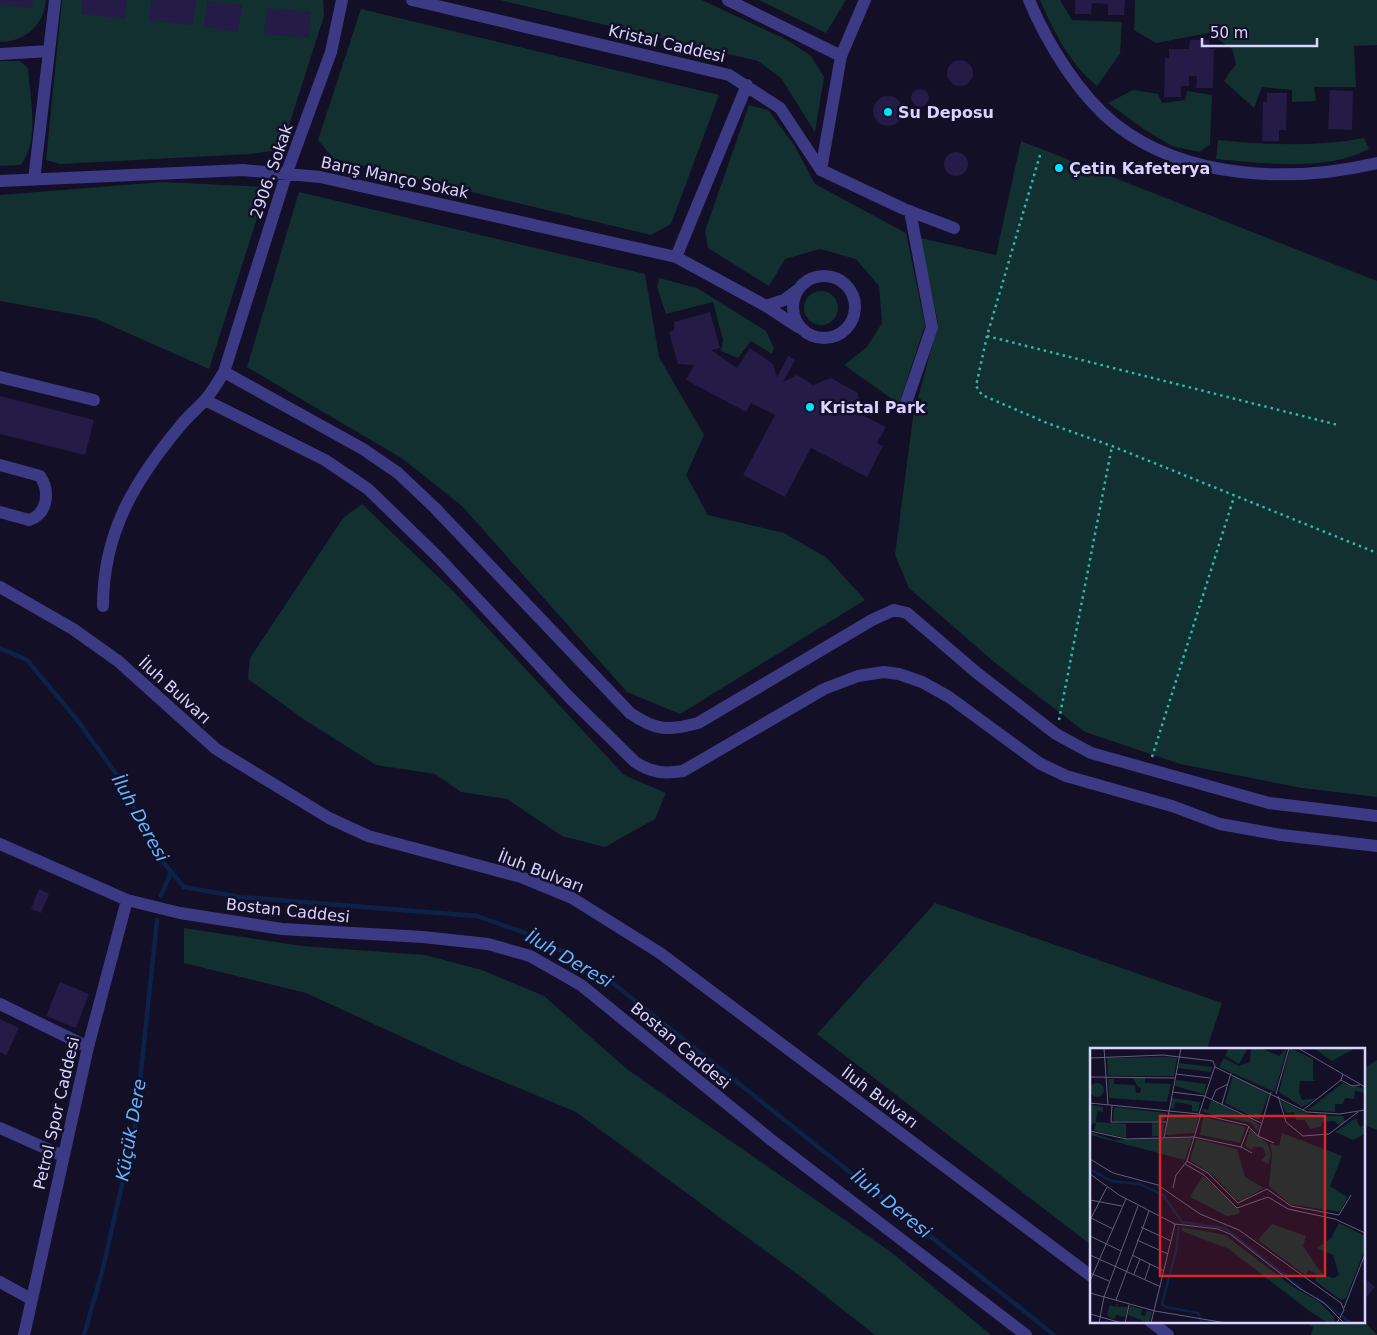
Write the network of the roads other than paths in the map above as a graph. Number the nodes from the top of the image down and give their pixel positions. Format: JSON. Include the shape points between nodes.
{"nodes":[{"id":1,"x":54,"y":0,"type":"edge"},
{"id":2,"x":342,"y":0,"type":"edge"},
{"id":3,"x":412,"y":0,"type":"edge"},
{"id":4,"x":728,"y":0,"type":"edge"},
{"id":5,"x":865,"y":0,"type":"edge"},
{"id":6,"x":1029,"y":0,"type":"edge"},
{"id":7,"x":49,"y":51,"type":"junction"},
{"id":8,"x":0,"y":54,"type":"edge"},
{"id":9,"x":841,"y":56,"type":"junction"},
{"id":10,"x":747,"y":85,"type":"junction"},
{"id":11,"x":1377,"y":163,"type":"edge"},
{"id":12,"x":820,"y":170,"type":"junction"},
{"id":13,"x":286,"y":172,"type":"junction"},
{"id":14,"x":34,"y":180,"type":"junction"},
{"id":15,"x":0,"y":181,"type":"edge"},
{"id":16,"x":910,"y":211,"type":"junction"},
{"id":17,"x":954,"y":228,"type":"dead end"},
{"id":18,"x":676,"y":258,"type":"junction"},
{"id":19,"x":796,"y":291,"type":"junction"},
{"id":20,"x":766,"y":306,"type":"junction"},
{"id":21,"x":803,"y":330,"type":"junction"},
{"id":22,"x":224,"y":372,"type":"junction"},
{"id":23,"x":0,"y":377,"type":"edge"},
{"id":24,"x":94,"y":400,"type":"dead end"},
{"id":25,"x":205,"y":400,"type":"junction"},
{"id":26,"x":906,"y":403,"type":"dead end"},
{"id":27,"x":0,"y":465,"type":"edge"},
{"id":28,"x":0,"y":512,"type":"edge"},
{"id":29,"x":0,"y":587,"type":"edge"},
{"id":30,"x":104,"y":606,"type":"dead end"},
{"id":31,"x":1377,"y":816,"type":"edge"},
{"id":32,"x":0,"y":844,"type":"edge"},
{"id":33,"x":1377,"y":846,"type":"edge"},
{"id":34,"x":127,"y":900,"type":"junction"},
{"id":35,"x":0,"y":1004,"type":"edge"},
{"id":36,"x":88,"y":1047,"type":"junction"},
{"id":37,"x":0,"y":1128,"type":"edge"},
{"id":38,"x":62,"y":1156,"type":"junction"},
{"id":39,"x":1090,"y":1275,"type":"edge"},
{"id":40,"x":0,"y":1282,"type":"edge"},
{"id":41,"x":31,"y":1299,"type":"junction"},
{"id":42,"x":1151,"y":1322,"type":"edge"},
{"id":43,"x":24,"y":1335,"type":"edge"},
{"id":44,"x":1026,"y":1335,"type":"edge"},
{"id":45,"x":1168,"y":1335,"type":"edge"}],
"edges":[{"from":1,"to":7,"type":"street"},
{"from":2,"to":13,"type":"street","name":"2906. Sokak","via":[[331,52]]},
{"from":3,"to":10,"type":"street","name":"Kristal Caddesi","via":[[729,74]]},
{"from":4,"to":9,"type":"street"},
{"from":5,"to":9,"type":"street"},
{"from":6,"to":11,"type":"street","via":[[1055,54],[1088,95],[1114,123],[1152,148],[1192,163],[1243,171],[1293,174],[1343,171]]},
{"from":7,"to":8,"type":"street"},
{"from":7,"to":14,"type":"street"},
{"from":9,"to":12,"type":"street"},
{"from":10,"to":12,"type":"street","name":"Kristal Caddesi","via":[[780,108]]},
{"from":10,"to":18,"type":"street"},
{"from":12,"to":16,"type":"street"},
{"from":13,"to":14,"type":"street","name":"Barış Manço Sokak","via":[[243,170]]},
{"from":13,"to":18,"type":"street","name":"Barış Manço Sokak","via":[[330,179]]},
{"from":13,"to":22,"type":"street","name":"2906. Sokak"},
{"from":14,"to":15,"type":"street","name":"Barış Manço Sokak"},
{"from":16,"to":17,"type":"street"},
{"from":16,"to":26,"type":"street","via":[[932,327]]},
{"from":18,"to":20,"type":"street","name":"Barış Manço Sokak"},
{"from":19,"to":20,"type":"street","via":[[784,300]]},
{"from":19,"to":21,"type":"street","via":[[793,311]]},
{"from":19,"to":21,"type":"street","via":[[811,278],[830,276],[847,285],[855,303],[855,314],[850,324],[834,337],[812,336]]},
{"from":20,"to":21,"type":"street","name":"Barış Manço Sokak"},
{"from":22,"to":25,"type":"street","name":"2906. Sokak"},
{"from":22,"to":31,"type":"street","via":[[364,448],[398,473],[630,713],[649,725],[665,729],[698,723],[894,610],[907,613],[1056,734],[1091,753],[1268,803]]},
{"from":23,"to":24,"type":"street"},
{"from":25,"to":30,"type":"street","name":"2906. Sokak","via":[[156,456],[129,497],[110,549],[104,580]]},
{"from":25,"to":33,"type":"street","via":[[325,460],[368,489],[439,558],[569,697],[635,762],[655,772],[683,771],[824,689],[858,676],[884,672],[922,682],[1039,763],[1066,776],[1172,806],[1220,824]]},
{"from":27,"to":28,"type":"street","via":[[40,476],[47,495],[42,510],[34,519]]},
{"from":29,"to":39,"type":"street","name":"İluh Bulvarı","via":[[73,629],[118,661],[216,749],[329,818],[368,836],[530,881],[572,898],[660,953]]},
{"from":32,"to":34,"type":"street","name":"Bostan Caddesi"},
{"from":34,"to":36,"type":"street","name":"Petrol Spor Caddesi"},
{"from":34,"to":44,"type":"street","name":"Bostan Caddesi","via":[[180,913],[282,929],[488,944],[530,956],[581,985],[770,1139]]},
{"from":35,"to":36,"type":"street"},
{"from":36,"to":38,"type":"street","name":"Petrol Spor Caddesi"},
{"from":37,"to":38,"type":"street"},
{"from":38,"to":41,"type":"street","name":"Petrol Spor Caddesi"},
{"from":40,"to":41,"type":"street"},
{"from":41,"to":43,"type":"street","name":"Petrol Spor Caddesi"},
{"from":42,"to":45,"type":"street"}]}
